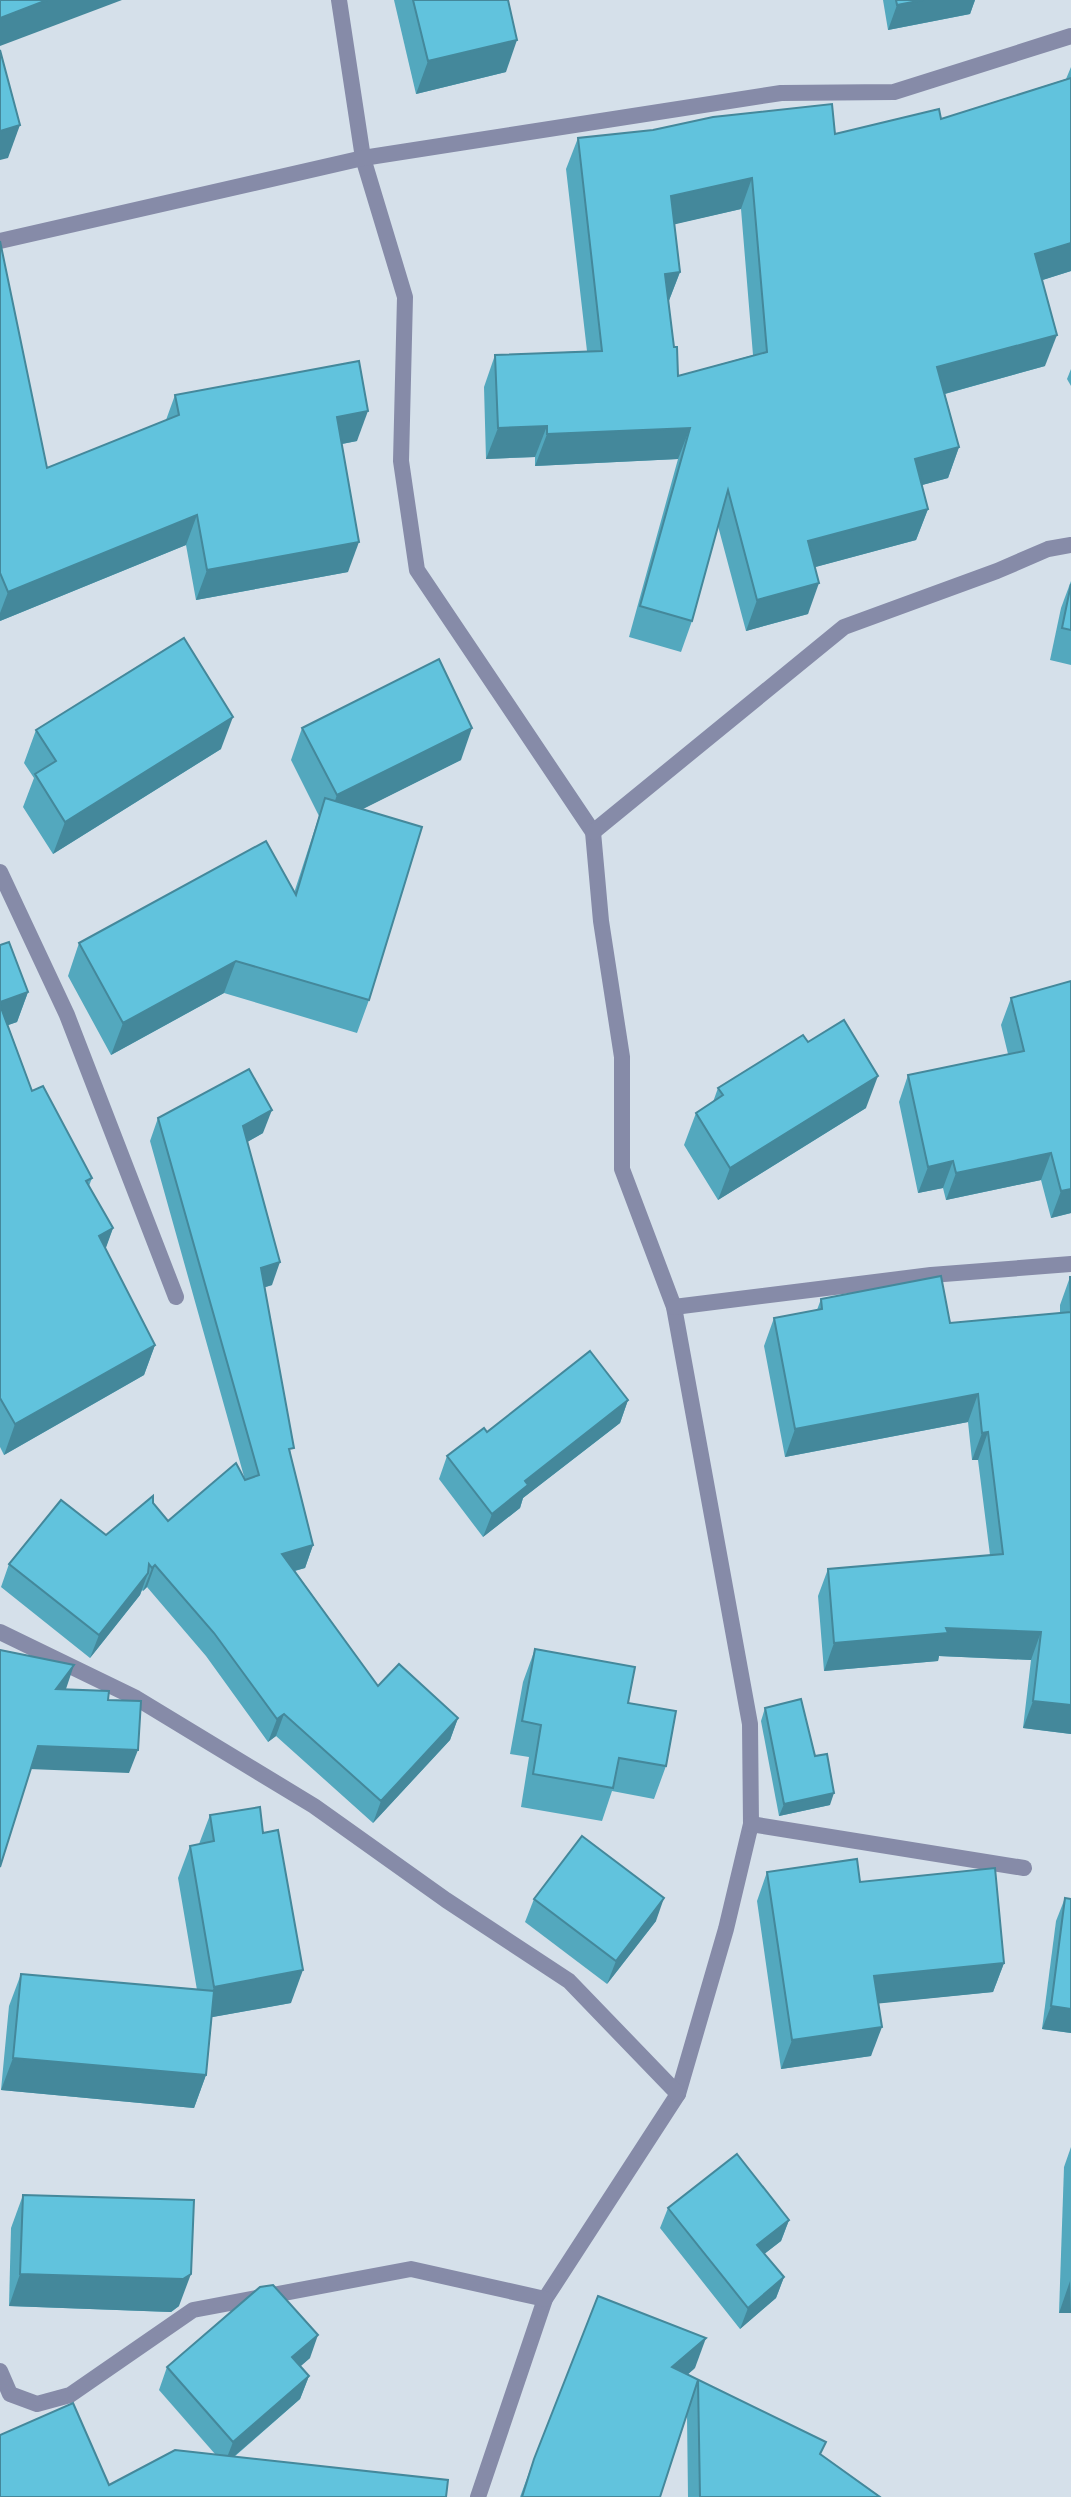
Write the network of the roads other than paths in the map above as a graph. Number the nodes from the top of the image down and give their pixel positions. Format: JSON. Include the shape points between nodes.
{"nodes":[{"id":1,"x":339,"y":0,"type":"edge"},
{"id":2,"x":1071,"y":36,"type":"edge"},
{"id":3,"x":363,"y":158,"type":"junction"},
{"id":4,"x":0,"y":241,"type":"edge"},
{"id":5,"x":1071,"y":545,"type":"edge"},
{"id":6,"x":593,"y":832,"type":"junction"},
{"id":7,"x":0,"y":872,"type":"edge"},
{"id":8,"x":1071,"y":1264,"type":"edge"},
{"id":9,"x":176,"y":1297,"type":"dead end"},
{"id":10,"x":674,"y":1307,"type":"junction"},
{"id":11,"x":0,"y":1632,"type":"edge"},
{"id":12,"x":751,"y":1824,"type":"junction"},
{"id":13,"x":1024,"y":1868,"type":"dead end"},
{"id":14,"x":678,"y":2094,"type":"junction"},
{"id":15,"x":545,"y":2299,"type":"junction"},
{"id":16,"x":0,"y":2371,"type":"edge"},
{"id":17,"x":478,"y":2497,"type":"edge"}],
"edges":[{"from":1,"to":3,"type":"street"},
{"from":2,"to":3,"type":"street","via":[[894,92],[781,93]]},
{"from":3,"to":4,"type":"street"},
{"from":3,"to":6,"type":"street","via":[[405,297],[401,461],[417,570]]},
{"from":5,"to":6,"type":"street","via":[[1048,549],[844,627]]},
{"from":6,"to":10,"type":"street","via":[[622,1057],[622,1169]]},
{"from":7,"to":9,"type":"street","via":[[67,1015]]},
{"from":8,"to":10,"type":"street","via":[[931,1275]]},
{"from":10,"to":12,"type":"street","via":[[750,1724]]},
{"from":11,"to":14,"type":"street","via":[[136,1698],[314,1806],[569,1981]]},
{"from":12,"to":13,"type":"street"},
{"from":12,"to":14,"type":"street"},
{"from":14,"to":15,"type":"street"},
{"from":15,"to":16,"type":"street","via":[[411,2269],[193,2310],[70,2395],[37,2404],[10,2394]]},
{"from":15,"to":17,"type":"street"}]}
